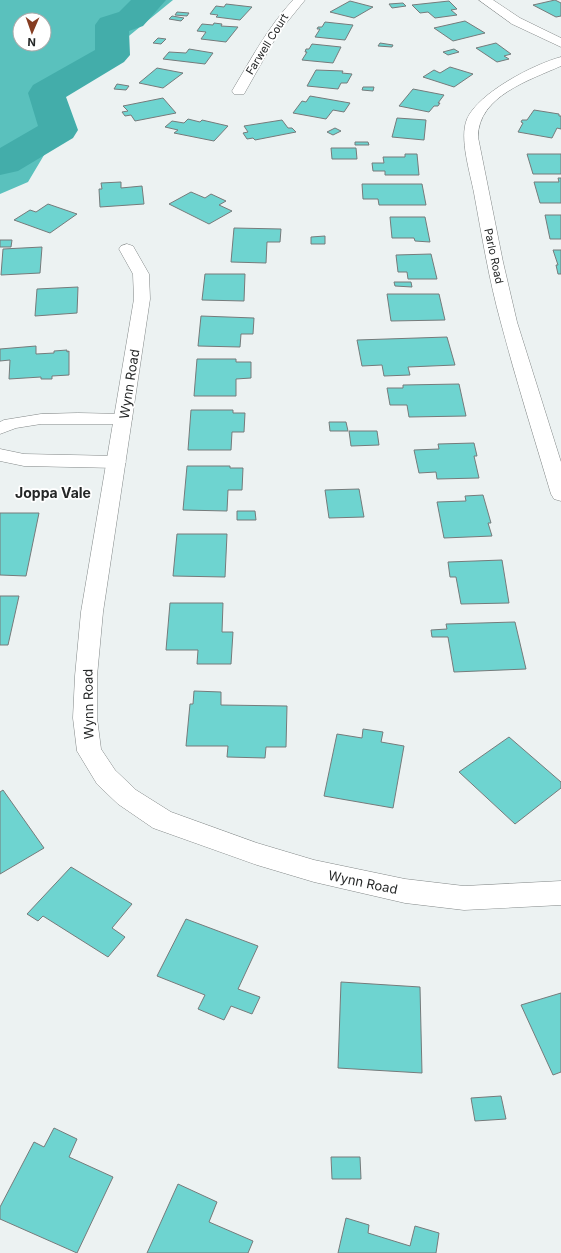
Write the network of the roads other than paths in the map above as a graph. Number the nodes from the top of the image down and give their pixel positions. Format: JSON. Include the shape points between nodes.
{"nodes":[{"id":1,"x":299,"y":0,"type":"edge"},
{"id":2,"x":485,"y":0,"type":"edge"},
{"id":3,"x":561,"y":43,"type":"edge"},
{"id":4,"x":561,"y":61,"type":"edge"},
{"id":5,"x":239,"y":91,"type":"dead end"},
{"id":6,"x":127,"y":249,"type":"dead end"},
{"id":7,"x":124,"y":419,"type":"junction"},
{"id":8,"x":0,"y":429,"type":"edge"},
{"id":9,"x":0,"y":455,"type":"edge"},
{"id":10,"x":117,"y":462,"type":"junction"},
{"id":11,"x":561,"y":494,"type":"edge"},
{"id":12,"x":561,"y":893,"type":"edge"}],
"edges":[{"from":1,"to":5,"type":"street","name":"Farwell Court","via":[[262,49]]},
{"from":2,"to":3,"type":"street","via":[[516,21]]},
{"from":4,"to":11,"type":"street","name":"Parlo Road","via":[[491,97],[474,116],[471,126],[471,140],[509,322]]},
{"from":6,"to":7,"type":"street","name":"Wynn Road","via":[[141,274],[142,299]]},
{"from":7,"to":8,"type":"lane","via":[[25,420],[7,424]]},
{"from":7,"to":10,"type":"street","name":"Wynn Road"},
{"from":9,"to":10,"type":"lane","via":[[24,460]]},
{"from":10,"to":12,"type":"street","name":"Wynn Road","via":[[92,612],[86,676],[85,718],[89,752],[106,777],[127,797],[162,820],[256,854],[314,871],[405,891],[464,898]]}]}
